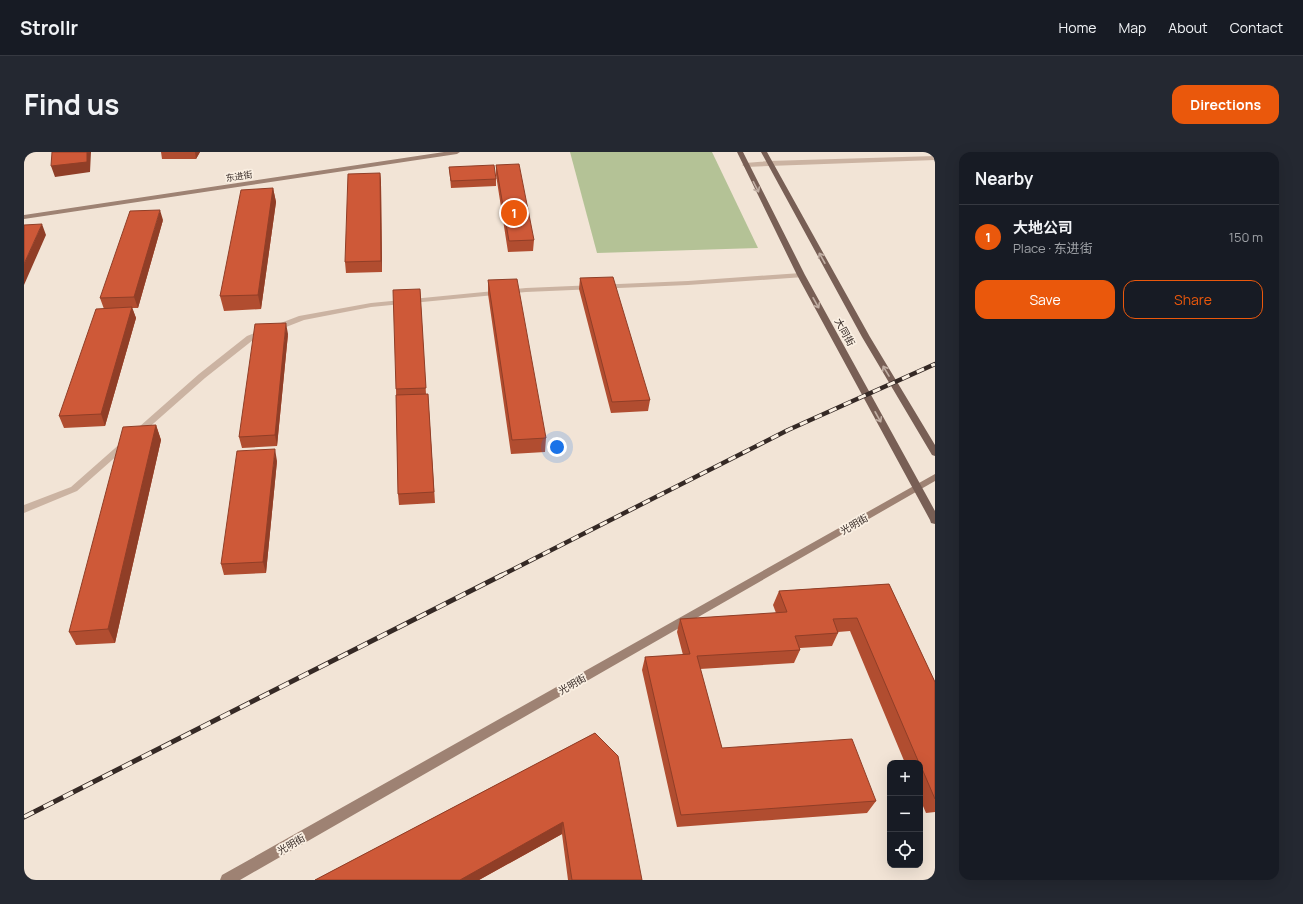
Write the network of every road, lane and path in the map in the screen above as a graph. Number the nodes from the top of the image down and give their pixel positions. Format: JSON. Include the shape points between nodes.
{"nodes":[{"id":1,"x":457,"y":152,"type":"edge"},
{"id":2,"x":740,"y":152,"type":"edge"},
{"id":3,"x":764,"y":152,"type":"edge"},
{"id":4,"x":935,"y":158,"type":"edge"},
{"id":5,"x":769,"y":163,"type":"junction"},
{"id":6,"x":745,"y":165,"type":"junction"},
{"id":7,"x":24,"y":217,"type":"edge"},
{"id":8,"x":801,"y":275,"type":"junction"},
{"id":9,"x":935,"y":453,"type":"edge"},
{"id":10,"x":935,"y":477,"type":"edge"},
{"id":11,"x":917,"y":488,"type":"junction"},
{"id":12,"x":24,"y":509,"type":"edge"},
{"id":13,"x":935,"y":520,"type":"edge"},
{"id":14,"x":228,"y":880,"type":"edge"}],
"edges":[{"from":1,"to":7,"type":"main road","name":"东进街"},
{"from":2,"to":6,"type":"main road","name":"大同街"},
{"from":3,"to":5,"type":"main road","name":"大同街"},
{"from":4,"to":5,"type":"street"},
{"from":5,"to":6,"type":"street"},
{"from":9,"to":5,"type":"main road","name":"大同街","one_way":true,"via":[[866,337]]},
{"from":6,"to":8,"type":"main road","name":"大同街","one_way":true},
{"from":8,"to":11,"type":"main road","name":"大同街","one_way":true},
{"from":8,"to":12,"type":"street","via":[[526,290],[371,305],[302,318],[250,338],[202,376],[74,489]]},
{"from":10,"to":11,"type":"main road","name":"光明街"},
{"from":11,"to":13,"type":"main road","name":"大同街"},
{"from":11,"to":14,"type":"main road","name":"光明街"}]}
